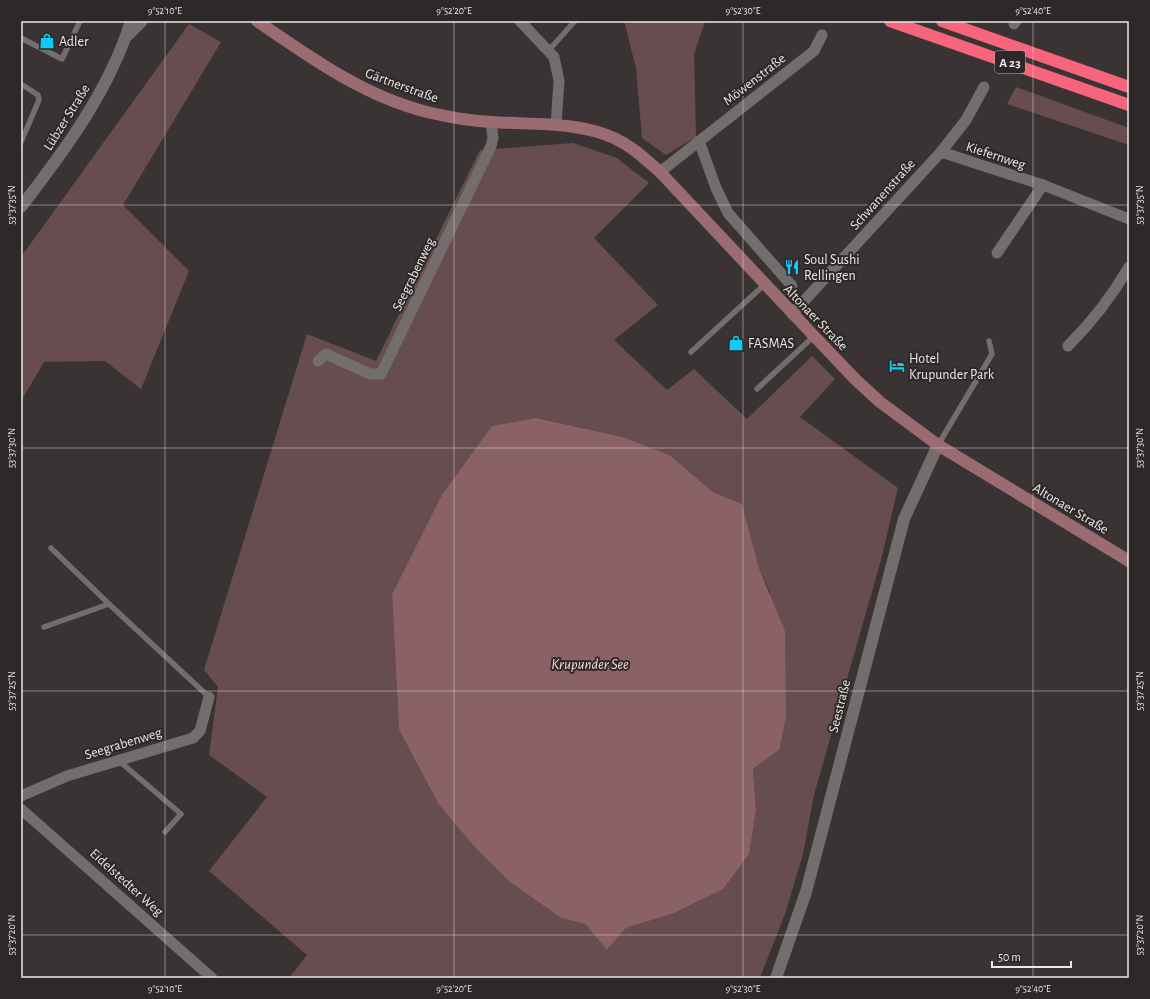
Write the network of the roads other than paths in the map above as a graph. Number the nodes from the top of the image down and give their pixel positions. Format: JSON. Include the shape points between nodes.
{"nodes":[{"id":1,"x":80,"y":21,"type":"edge"},
{"id":2,"x":131,"y":21,"type":"edge"},
{"id":3,"x":142,"y":21,"type":"edge"},
{"id":4,"x":257,"y":21,"type":"edge"},
{"id":5,"x":520,"y":21,"type":"edge"},
{"id":6,"x":575,"y":21,"type":"edge"},
{"id":7,"x":890,"y":21,"type":"edge"},
{"id":8,"x":942,"y":21,"type":"edge"},
{"id":9,"x":822,"y":35,"type":"dead end"},
{"id":10,"x":21,"y":38,"type":"edge"},
{"id":11,"x":126,"y":38,"type":"junction"},
{"id":12,"x":548,"y":50,"type":"junction"},
{"id":13,"x":21,"y":84,"type":"edge"},
{"id":14,"x":984,"y":87,"type":"dead end"},
{"id":15,"x":1129,"y":87,"type":"edge"},
{"id":16,"x":1129,"y":105,"type":"edge"},
{"id":17,"x":491,"y":122,"type":"junction"},
{"id":18,"x":556,"y":125,"type":"junction"},
{"id":19,"x":699,"y":141,"type":"junction"},
{"id":20,"x":21,"y":142,"type":"edge"},
{"id":21,"x":940,"y":152,"type":"junction"},
{"id":22,"x":660,"y":172,"type":"junction"},
{"id":23,"x":1043,"y":185,"type":"junction"},
{"id":24,"x":21,"y":207,"type":"edge"},
{"id":25,"x":1129,"y":219,"type":"edge"},
{"id":26,"x":997,"y":253,"type":"dead end"},
{"id":27,"x":1129,"y":267,"type":"edge"},
{"id":28,"x":764,"y":285,"type":"junction"},
{"id":29,"x":792,"y":286,"type":"dead end"},
{"id":30,"x":792,"y":314,"type":"junction"},
{"id":31,"x":814,"y":336,"type":"junction"},
{"id":32,"x":989,"y":341,"type":"dead end"},
{"id":33,"x":1068,"y":346,"type":"dead end"},
{"id":34,"x":690,"y":352,"type":"dead end"},
{"id":35,"x":318,"y":361,"type":"dead end"},
{"id":36,"x":757,"y":389,"type":"dead end"},
{"id":37,"x":938,"y":445,"type":"junction"},
{"id":38,"x":51,"y":548,"type":"dead end"},
{"id":39,"x":1129,"y":562,"type":"edge"},
{"id":40,"x":108,"y":604,"type":"junction"},
{"id":41,"x":44,"y":627,"type":"dead end"},
{"id":42,"x":209,"y":697,"type":"joint"},
{"id":43,"x":118,"y":760,"type":"junction"},
{"id":44,"x":21,"y":796,"type":"edge"},
{"id":45,"x":21,"y":809,"type":"edge"},
{"id":46,"x":165,"y":832,"type":"dead end"},
{"id":47,"x":212,"y":978,"type":"edge"},
{"id":48,"x":776,"y":978,"type":"edge"}],
"edges":[{"from":1,"to":10,"type":"lane","via":[[62,59]]},
{"from":2,"to":11,"type":"street","name":"Lübzer Straße"},
{"from":3,"to":11,"type":"street","name":"Lübzer Straße"},
{"from":4,"to":17,"type":"main road","name":"Gärtnerstraße","via":[[343,78],[375,94],[426,112]]},
{"from":5,"to":12,"type":"street"},
{"from":6,"to":12,"type":"lane"},
{"from":7,"to":16,"type":"highway","number":"A 23"},
{"from":8,"to":15,"type":"highway","number":"A 23"},
{"from":9,"to":19,"type":"street","name":"Möwenstraße","via":[[814,50]]},
{"from":11,"to":24,"type":"street","name":"Lübzer Straße","via":[[89,114]]},
{"from":12,"to":18,"type":"street","via":[[554,57],[559,81]]},
{"from":13,"to":20,"type":"lane","via":[[38,95],[39,100]]},
{"from":14,"to":21,"type":"street","name":"Schwanenstraße","via":[[966,120]]},
{"from":17,"to":18,"type":"main road","name":"Gärtnerstraße"},
{"from":17,"to":35,"type":"street","name":"Seegrabenweg","via":[[491,146],[381,374],[370,374],[326,354]]},
{"from":18,"to":22,"type":"main road","name":"Altonaer Straße","via":[[578,127],[614,138],[632,147]]},
{"from":19,"to":22,"type":"street","name":"Möwenstraße"},
{"from":19,"to":29,"type":"street","via":[[728,213]]},
{"from":21,"to":23,"type":"street","name":"Kiefernweg"},
{"from":21,"to":30,"type":"street","name":"Schwanenstraße"},
{"from":22,"to":28,"type":"main road","name":"Altonaer Straße"},
{"from":23,"to":25,"type":"street","name":"Kiefernweg"},
{"from":23,"to":26,"type":"street"},
{"from":27,"to":33,"type":"street","via":[[1112,296]]},
{"from":28,"to":30,"type":"main road","name":"Altonaer Straße"},
{"from":28,"to":34,"type":"lane"},
{"from":30,"to":31,"type":"main road","name":"Altonaer Straße"},
{"from":31,"to":36,"type":"lane"},
{"from":31,"to":37,"type":"main road","name":"Altonaer Straße","via":[[880,402]]},
{"from":32,"to":37,"type":"lane","via":[[992,354]]},
{"from":37,"to":39,"type":"main road","name":"Altonaer Straße"},
{"from":37,"to":48,"type":"street","name":"Seestraße","via":[[904,519],[806,892]]},
{"from":38,"to":40,"type":"lane"},
{"from":40,"to":41,"type":"lane"},
{"from":40,"to":42,"type":"lane"},
{"from":42,"to":43,"type":"street","name":"Seegrabenweg","via":[[200,731],[193,738]]},
{"from":43,"to":44,"type":"street","name":"Seegrabenweg","via":[[67,776]]},
{"from":43,"to":46,"type":"lane","via":[[180,814]]},
{"from":45,"to":47,"type":"street","name":"Eidelstedter Weg"}]}
